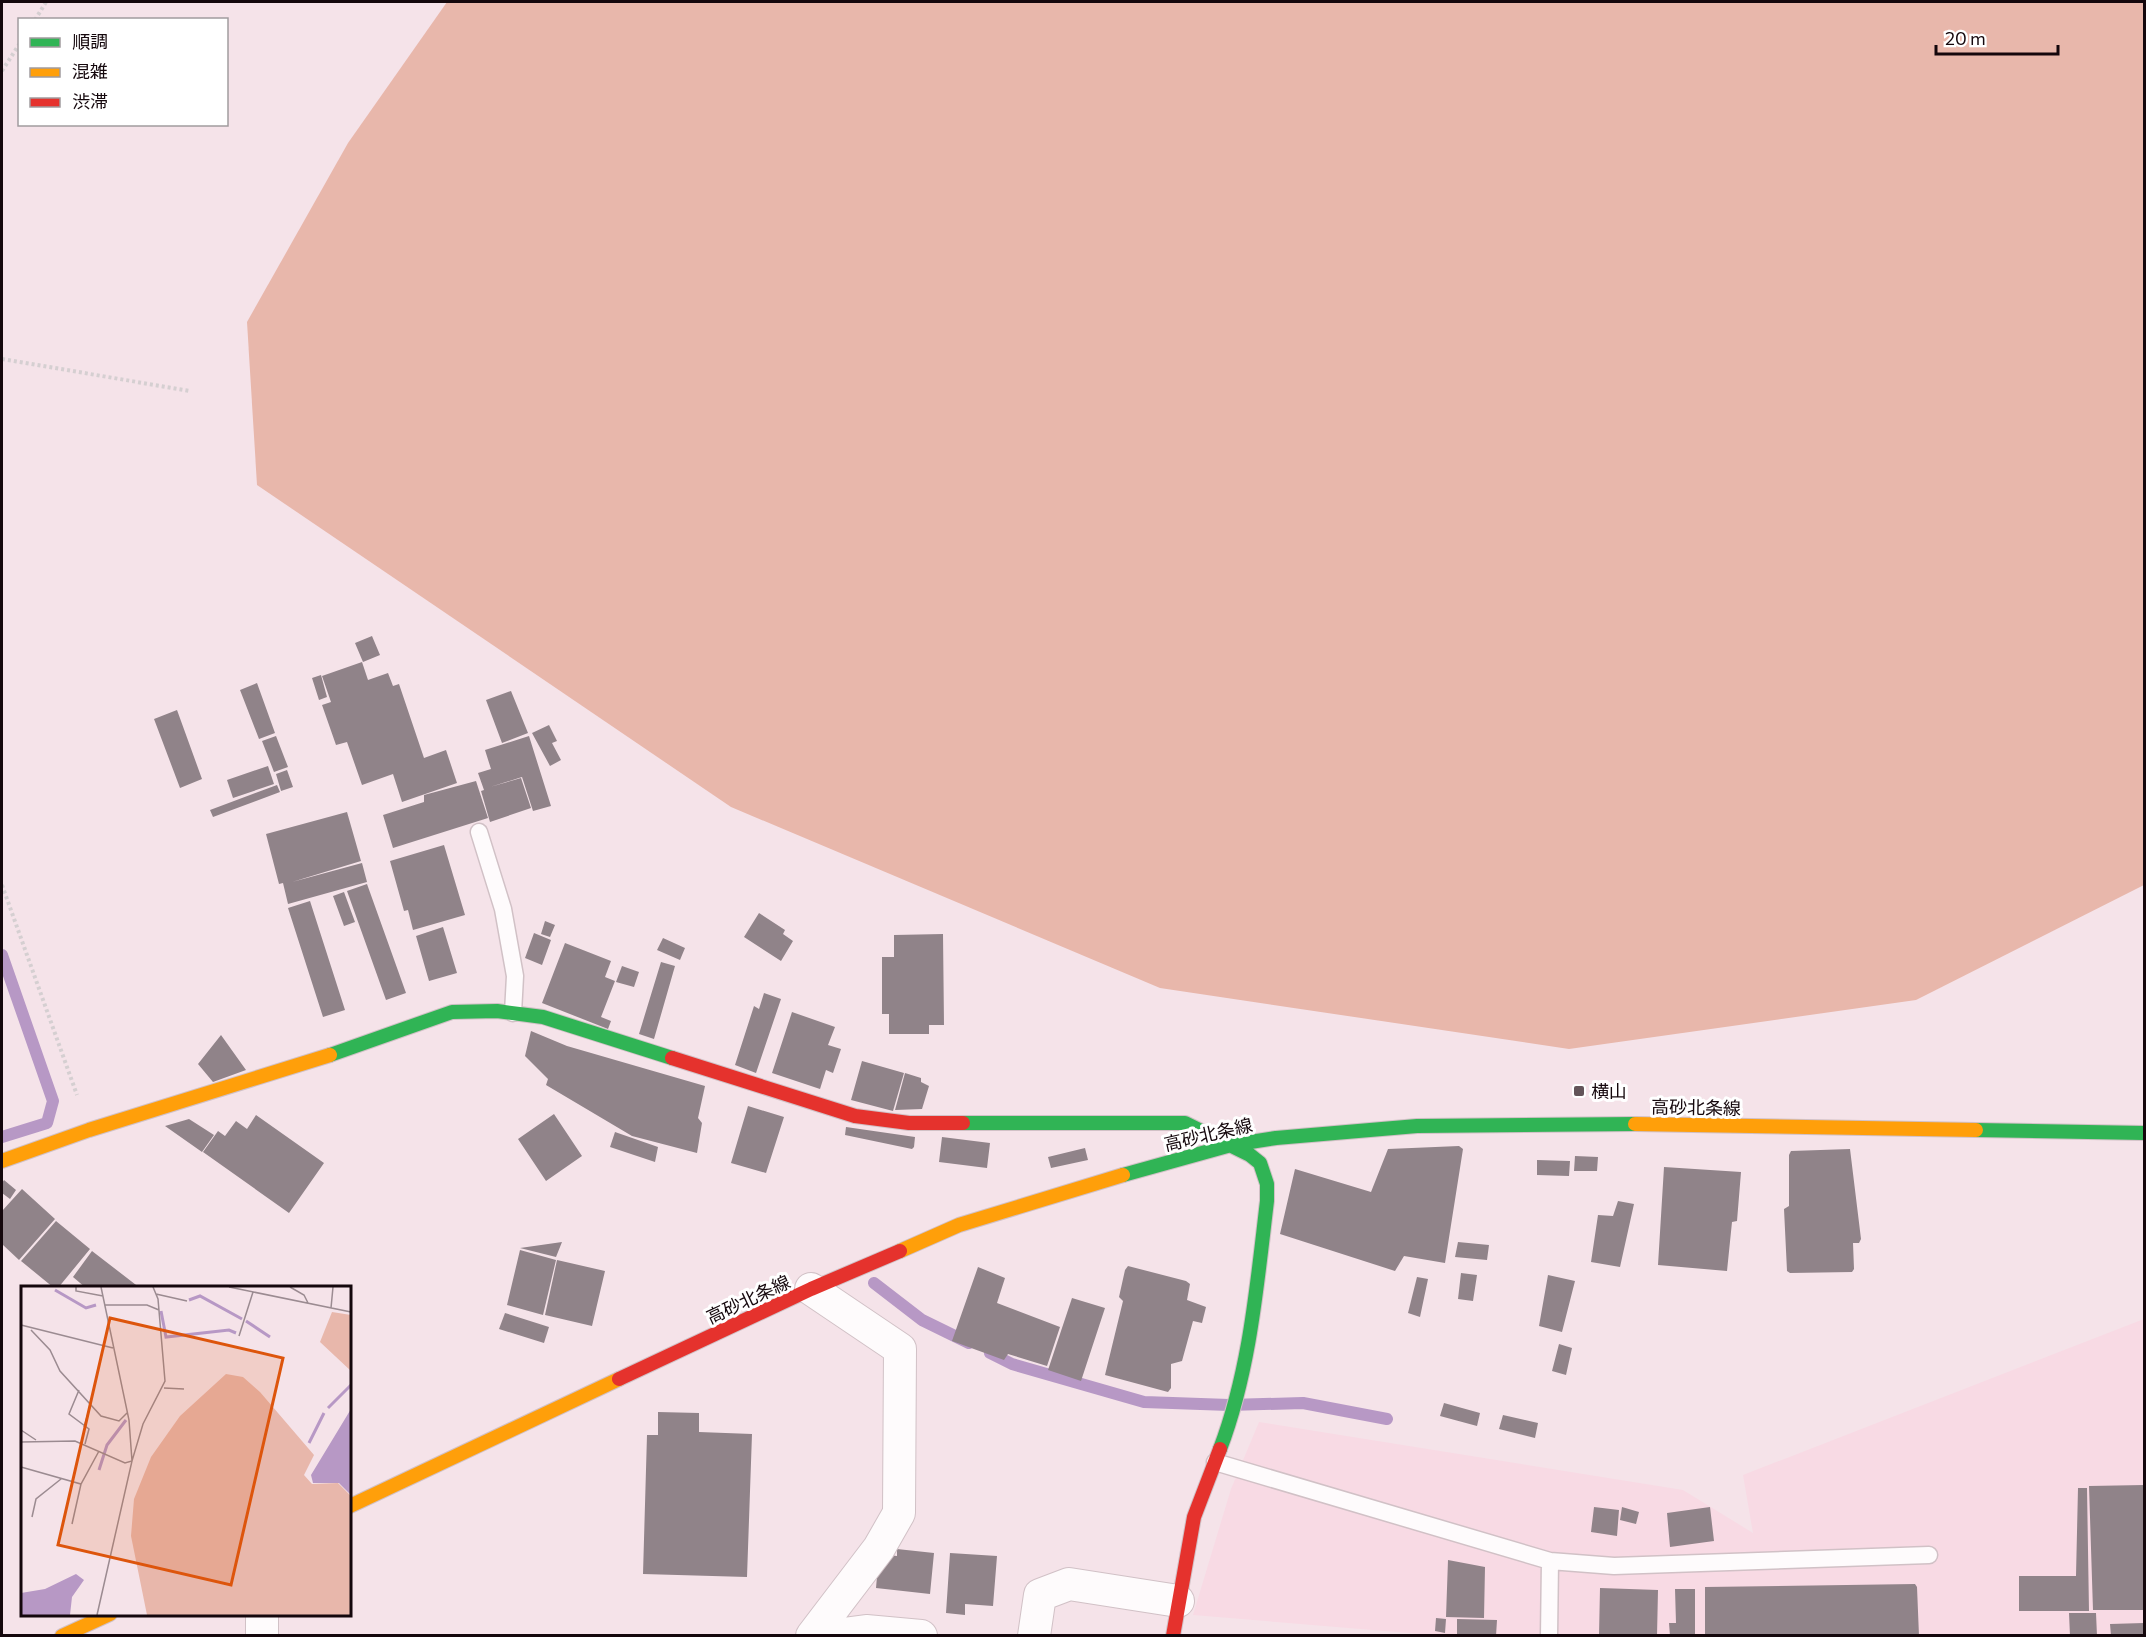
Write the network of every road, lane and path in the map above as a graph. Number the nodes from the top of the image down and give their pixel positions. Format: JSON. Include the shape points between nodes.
{"nodes":[{"id":1,"x":46,"y":2,"type":"edge"},
{"id":2,"x":36,"y":18,"type":"edge"},
{"id":3,"x":18,"y":46,"type":"edge"},
{"id":4,"x":2,"y":71,"type":"edge"},
{"id":5,"x":2,"y":359,"type":"edge"},
{"id":6,"x":190,"y":391,"type":"dead end"},
{"id":7,"x":479,"y":832,"type":"dead end"},
{"id":8,"x":2,"y":885,"type":"edge"},
{"id":9,"x":513,"y":1013,"type":"junction"},
{"id":10,"x":89,"y":1130,"type":"junction"},
{"id":11,"x":2145,"y":1133,"type":"edge"},
{"id":12,"x":1232,"y":1145,"type":"junction"},
{"id":13,"x":2,"y":1161,"type":"edge"},
{"id":14,"x":811,"y":1290,"type":"junction"},
{"id":15,"x":1215,"y":1461,"type":"junction"},
{"id":16,"x":351,"y":1506,"type":"edge"},
{"id":17,"x":1929,"y":1555,"type":"dead end"},
{"id":18,"x":1550,"y":1561,"type":"junction"},
{"id":19,"x":1178,"y":1600,"type":"junction"},
{"id":20,"x":105,"y":1616,"type":"edge"},
{"id":21,"x":262,"y":1616,"type":"edge"},
{"id":22,"x":62,"y":1635,"type":"edge"},
{"id":23,"x":262,"y":1635,"type":"edge"},
{"id":24,"x":812,"y":1635,"type":"edge"},
{"id":25,"x":836,"y":1635,"type":"edge"},
{"id":26,"x":921,"y":1635,"type":"edge"},
{"id":27,"x":1034,"y":1635,"type":"edge"},
{"id":28,"x":1173,"y":1635,"type":"edge"},
{"id":29,"x":1549,"y":1635,"type":"edge"}],
"edges":[{"from":1,"to":2,"type":"path"},
{"from":3,"to":4,"type":"path"},
{"from":5,"to":6,"type":"path"},
{"from":7,"to":9,"type":"lane","via":[[503,909],[515,976]]},
{"from":8,"to":10,"type":"path"},
{"from":9,"to":10,"type":"main road","via":[[452,1012],[339,1052]]},
{"from":9,"to":12,"type":"main road","via":[[543,1017],[863,1117],[909,1123],[1185,1123]]},
{"from":10,"to":13,"type":"main road"},
{"from":11,"to":12,"type":"main road","name":"高砂北条線","via":[[1588,1123],[1417,1126]]},
{"from":12,"to":14,"type":"main road","name":"高砂北条線","via":[[960,1225]]},
{"from":12,"to":15,"type":"main road","via":[[1260,1163],[1267,1184],[1267,1201],[1254,1314],[1230,1422]]},
{"from":14,"to":16,"type":"main road","name":"高砂北条線"},
{"from":14,"to":24,"type":"street","via":[[900,1350],[901,1376],[899,1513],[879,1548]]},
{"from":15,"to":18,"type":"lane"},
{"from":15,"to":19,"type":"main road","via":[[1194,1517]]},
{"from":17,"to":18,"type":"lane","via":[[1614,1566]]},
{"from":18,"to":29,"type":"lane"},
{"from":19,"to":27,"type":"street","via":[[1069,1584],[1040,1595]]},
{"from":19,"to":28,"type":"main road"},
{"from":20,"to":22,"type":"main road"},
{"from":21,"to":23,"type":"street"},
{"from":25,"to":26,"type":"street","via":[[866,1631]]}]}
